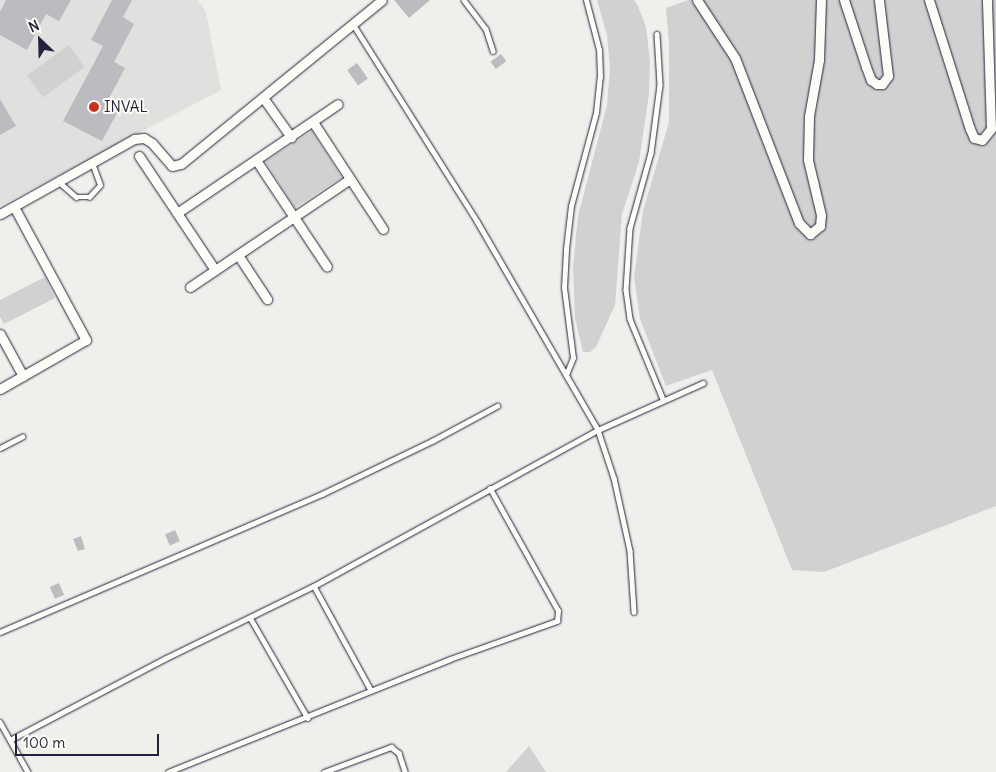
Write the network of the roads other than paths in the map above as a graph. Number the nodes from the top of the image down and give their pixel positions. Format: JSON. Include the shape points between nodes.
{"nodes":[{"id":1,"x":382,"y":0,"type":"edge"},
{"id":2,"x":464,"y":0,"type":"edge"},
{"id":3,"x":586,"y":0,"type":"edge"},
{"id":4,"x":697,"y":0,"type":"edge"},
{"id":5,"x":821,"y":0,"type":"edge"},
{"id":6,"x":844,"y":0,"type":"edge"},
{"id":7,"x":879,"y":0,"type":"edge"},
{"id":8,"x":929,"y":0,"type":"edge"},
{"id":9,"x":987,"y":0,"type":"edge"},
{"id":10,"x":354,"y":24,"type":"junction"},
{"id":11,"x":657,"y":34,"type":"dead end"},
{"id":12,"x":493,"y":51,"type":"dead end"},
{"id":13,"x":264,"y":99,"type":"junction"},
{"id":14,"x":338,"y":104,"type":"dead end"},
{"id":15,"x":313,"y":122,"type":"junction"},
{"id":16,"x":291,"y":137,"type":"junction"},
{"id":17,"x":139,"y":156,"type":"dead end"},
{"id":18,"x":256,"y":160,"type":"junction"},
{"id":19,"x":92,"y":163,"type":"junction"},
{"id":20,"x":350,"y":179,"type":"junction"},
{"id":21,"x":59,"y":182,"type":"junction"},
{"id":22,"x":14,"y":207,"type":"junction"},
{"id":23,"x":176,"y":213,"type":"junction"},
{"id":24,"x":0,"y":214,"type":"edge"},
{"id":25,"x":294,"y":218,"type":"junction"},
{"id":26,"x":383,"y":229,"type":"dead end"},
{"id":27,"x":238,"y":255,"type":"junction"},
{"id":28,"x":327,"y":267,"type":"dead end"},
{"id":29,"x":215,"y":270,"type":"junction"},
{"id":30,"x":190,"y":287,"type":"dead end"},
{"id":31,"x":267,"y":300,"type":"dead end"},
{"id":32,"x":0,"y":334,"type":"edge"},
{"id":33,"x":566,"y":375,"type":"junction"},
{"id":34,"x":23,"y":376,"type":"junction"},
{"id":35,"x":703,"y":383,"type":"dead end"},
{"id":36,"x":0,"y":389,"type":"edge"},
{"id":37,"x":663,"y":399,"type":"junction"},
{"id":38,"x":496,"y":406,"type":"dead end"},
{"id":39,"x":598,"y":430,"type":"junction"},
{"id":40,"x":22,"y":437,"type":"dead end"},
{"id":41,"x":0,"y":448,"type":"edge"},
{"id":42,"x":490,"y":489,"type":"junction"},
{"id":43,"x":314,"y":586,"type":"junction"},
{"id":44,"x":634,"y":612,"type":"dead end"},
{"id":45,"x":251,"y":619,"type":"junction"},
{"id":46,"x":0,"y":632,"type":"edge"},
{"id":47,"x":372,"y":690,"type":"junction"},
{"id":48,"x":308,"y":718,"type":"junction"},
{"id":49,"x":0,"y":722,"type":"edge"},
{"id":50,"x":10,"y":740,"type":"junction"},
{"id":51,"x":28,"y":772,"type":"edge"},
{"id":52,"x":168,"y":772,"type":"edge"},
{"id":53,"x":324,"y":772,"type":"edge"},
{"id":54,"x":405,"y":772,"type":"edge"}],
"edges":[{"from":1,"to":10,"type":"street"},
{"from":2,"to":12,"type":"lane","via":[[486,29]]},
{"from":3,"to":33,"type":"lane","via":[[598,50],[600,77],[596,113],[575,187],[566,249],[564,288],[573,358]]},
{"from":4,"to":5,"type":"street","via":[[735,58],[800,222],[810,234],[820,226],[821,215],[808,160],[809,116],[819,60]]},
{"from":6,"to":7,"type":"street","via":[[868,74],[877,84],[882,84],[888,76]]},
{"from":8,"to":9,"type":"street","via":[[970,129],[978,140],[987,137],[991,128]]},
{"from":10,"to":13,"type":"street"},
{"from":10,"to":33,"type":"lane","via":[[477,221]]},
{"from":11,"to":37,"type":"lane","via":[[660,85],[651,153],[630,228],[626,290],[630,319]]},
{"from":13,"to":16,"type":"street"},
{"from":13,"to":19,"type":"street","via":[[181,164],[172,166],[144,138],[134,139]]},
{"from":14,"to":15,"type":"street"},
{"from":15,"to":16,"type":"street"},
{"from":15,"to":20,"type":"street"},
{"from":16,"to":18,"type":"street"},
{"from":17,"to":23,"type":"street"},
{"from":18,"to":23,"type":"street"},
{"from":18,"to":25,"type":"street"},
{"from":19,"to":21,"type":"street"},
{"from":19,"to":21,"type":"lane","via":[[100,185],[89,197],[76,198]]},
{"from":20,"to":25,"type":"street"},
{"from":20,"to":26,"type":"street"},
{"from":21,"to":22,"type":"street"},
{"from":22,"to":24,"type":"street"},
{"from":22,"to":34,"type":"street","via":[[86,340]]},
{"from":23,"to":29,"type":"street"},
{"from":25,"to":27,"type":"street"},
{"from":25,"to":28,"type":"street"},
{"from":27,"to":29,"type":"street"},
{"from":27,"to":31,"type":"street"},
{"from":29,"to":30,"type":"street"},
{"from":32,"to":34,"type":"street"},
{"from":33,"to":39,"type":"lane"},
{"from":34,"to":36,"type":"street"},
{"from":35,"to":37,"type":"lane"},
{"from":37,"to":39,"type":"lane"},
{"from":38,"to":46,"type":"lane","via":[[322,494]]},
{"from":39,"to":42,"type":"lane"},
{"from":39,"to":44,"type":"lane","via":[[614,478],[630,551]]},
{"from":40,"to":41,"type":"lane"},
{"from":42,"to":43,"type":"lane"},
{"from":42,"to":47,"type":"lane","via":[[559,618],[553,623]]},
{"from":43,"to":45,"type":"lane"},
{"from":43,"to":47,"type":"lane"},
{"from":45,"to":48,"type":"lane"},
{"from":45,"to":50,"type":"lane","via":[[164,659]]},
{"from":47,"to":48,"type":"lane"},
{"from":48,"to":52,"type":"lane"},
{"from":49,"to":50,"type":"lane"},
{"from":50,"to":51,"type":"lane"},
{"from":53,"to":54,"type":"lane","via":[[391,747],[399,753]]}]}
